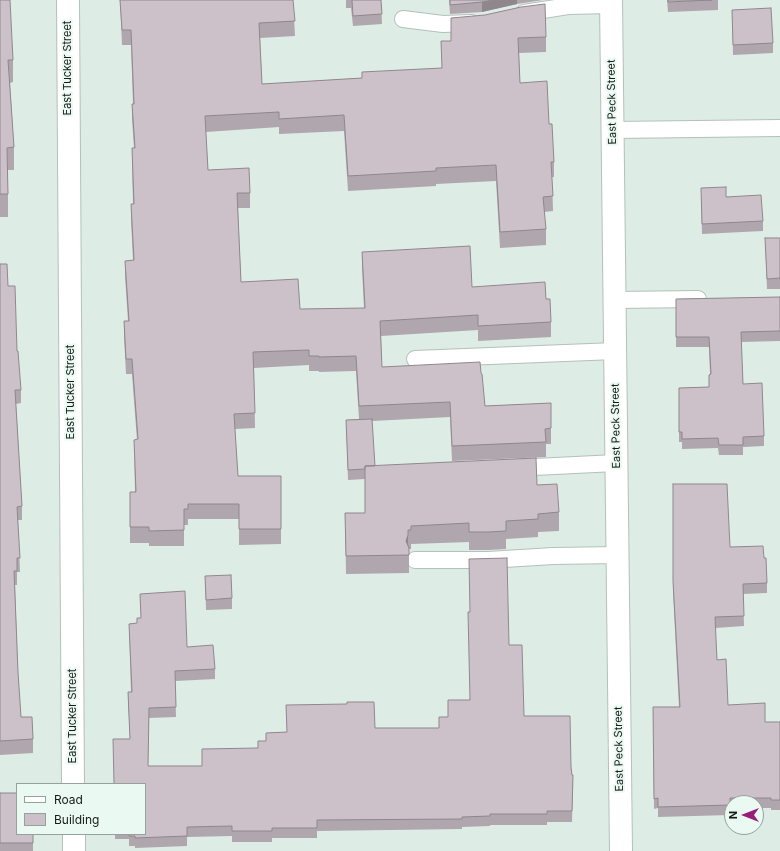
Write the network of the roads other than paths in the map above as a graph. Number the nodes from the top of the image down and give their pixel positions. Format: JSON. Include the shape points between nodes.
{"nodes":[{"id":1,"x":68,"y":0,"type":"edge"},
{"id":2,"x":611,"y":2,"type":"edge"},
{"id":3,"x":512,"y":15,"type":"edge"},
{"id":4,"x":403,"y":19,"type":"dead end"},
{"id":5,"x":484,"y":21,"type":"edge"},
{"id":6,"x":780,"y":128,"type":"edge"},
{"id":7,"x":613,"y":130,"type":"junction"},
{"id":8,"x":710,"y":299,"type":"edge"},
{"id":9,"x":615,"y":300,"type":"junction"},
{"id":10,"x":615,"y":351,"type":"junction"},
{"id":11,"x":415,"y":359,"type":"dead end"},
{"id":12,"x":616,"y":462,"type":"junction"},
{"id":13,"x":497,"y":469,"type":"edge"},
{"id":14,"x":617,"y":555,"type":"junction"},
{"id":15,"x":415,"y":560,"type":"dead end"},
{"id":16,"x":74,"y":783,"type":"edge"},
{"id":17,"x":74,"y":835,"type":"edge"},
{"id":18,"x":74,"y":851,"type":"edge"},
{"id":19,"x":621,"y":851,"type":"edge"}],
"edges":[{"from":1,"to":16,"type":"street","name":"East Tucker Street"},
{"from":2,"to":3,"type":"lane"},
{"from":2,"to":7,"type":"street","name":"East Peck Street"},
{"from":4,"to":5,"type":"lane","via":[[443,24]]},
{"from":6,"to":7,"type":"lane"},
{"from":7,"to":9,"type":"street","name":"East Peck Street"},
{"from":8,"to":9,"type":"lane"},
{"from":9,"to":10,"type":"street","name":"East Peck Street"},
{"from":10,"to":11,"type":"lane"},
{"from":10,"to":12,"type":"street","name":"East Peck Street"},
{"from":12,"to":13,"type":"lane"},
{"from":12,"to":14,"type":"street","name":"East Peck Street"},
{"from":14,"to":15,"type":"lane"},
{"from":14,"to":19,"type":"street","name":"East Peck Street"},
{"from":17,"to":18,"type":"street"}]}
